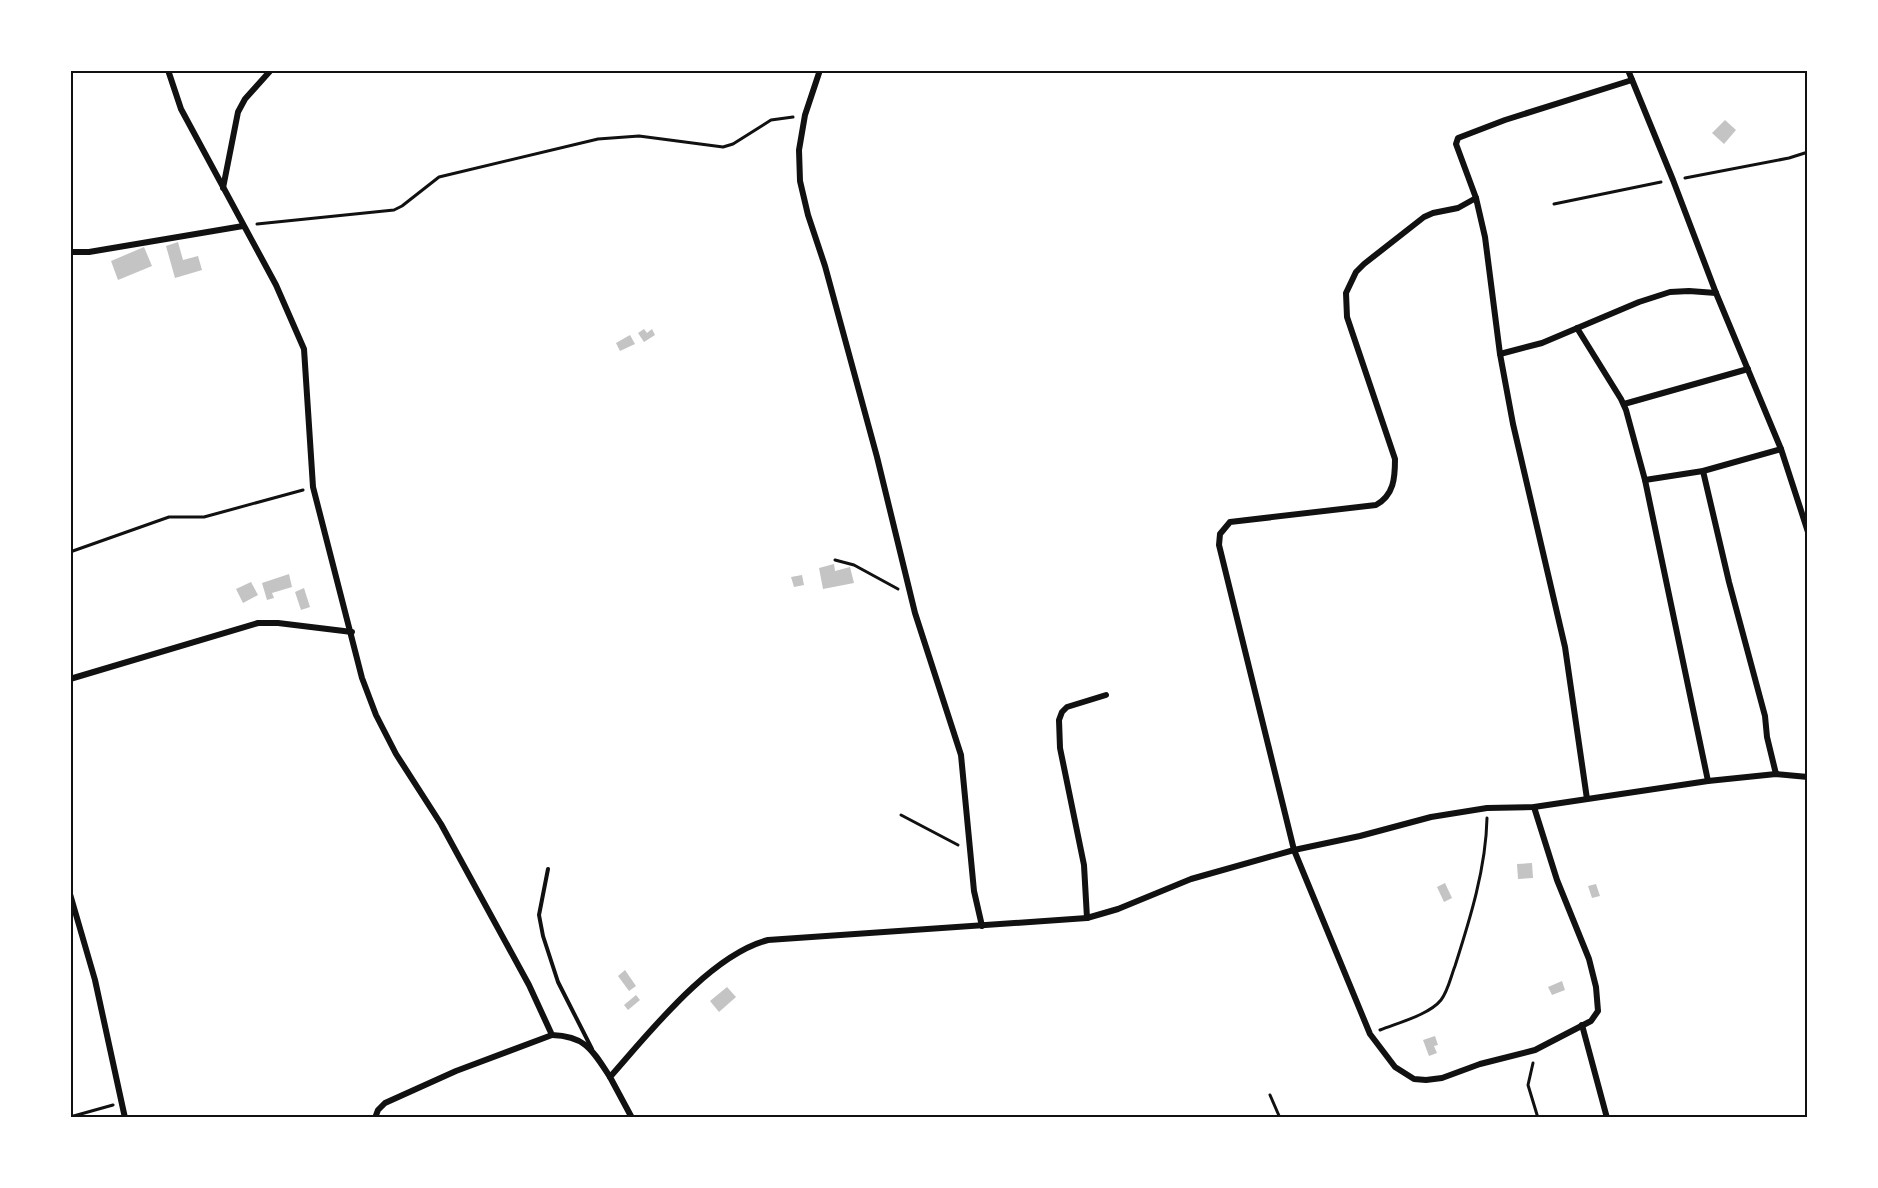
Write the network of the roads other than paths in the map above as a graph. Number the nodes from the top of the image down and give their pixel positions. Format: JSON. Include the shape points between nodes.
{"nodes":[{"id":1,"x":168,"y":70,"type":"edge"},
{"id":2,"x":271,"y":70,"type":"edge"},
{"id":3,"x":820,"y":70,"type":"edge"},
{"id":4,"x":1628,"y":70,"type":"edge"},
{"id":5,"x":1632,"y":80,"type":"junction"},
{"id":6,"x":223,"y":188,"type":"junction"},
{"id":7,"x":1476,"y":198,"type":"junction"},
{"id":8,"x":243,"y":226,"type":"junction"},
{"id":9,"x":70,"y":252,"type":"edge"},
{"id":10,"x":1716,"y":293,"type":"junction"},
{"id":11,"x":1577,"y":328,"type":"junction"},
{"id":12,"x":1500,"y":354,"type":"junction"},
{"id":13,"x":1748,"y":369,"type":"junction"},
{"id":14,"x":1624,"y":404,"type":"junction"},
{"id":15,"x":1781,"y":449,"type":"junction"},
{"id":16,"x":1702,"y":471,"type":"junction"},
{"id":17,"x":1645,"y":480,"type":"junction"},
{"id":18,"x":1808,"y":532,"type":"edge"},
{"id":19,"x":352,"y":632,"type":"junction"},
{"id":20,"x":70,"y":679,"type":"edge"},
{"id":21,"x":1106,"y":695,"type":"dead end"},
{"id":22,"x":1776,"y":774,"type":"junction"},
{"id":23,"x":1808,"y":777,"type":"edge"},
{"id":24,"x":1708,"y":781,"type":"junction"},
{"id":25,"x":1587,"y":799,"type":"junction"},
{"id":26,"x":1534,"y":807,"type":"junction"},
{"id":27,"x":1294,"y":850,"type":"junction"},
{"id":28,"x":548,"y":869,"type":"dead end"},
{"id":29,"x":70,"y":894,"type":"edge"},
{"id":30,"x":1087,"y":918,"type":"junction"},
{"id":31,"x":982,"y":926,"type":"junction"},
{"id":32,"x":1582,"y":1025,"type":"junction"},
{"id":33,"x":552,"y":1035,"type":"junction"},
{"id":34,"x":592,"y":1050,"type":"junction"},
{"id":35,"x":610,"y":1077,"type":"junction"},
{"id":36,"x":125,"y":1118,"type":"edge"},
{"id":37,"x":375,"y":1118,"type":"edge"},
{"id":38,"x":632,"y":1118,"type":"edge"},
{"id":39,"x":1607,"y":1118,"type":"edge"}],
"edges":[{"from":1,"to":6,"type":"street","via":[[181,109]]},
{"from":2,"to":6,"type":"street","via":[[238,112]]},
{"from":3,"to":31,"type":"street","via":[[805,115],[799,150],[800,181],[860,394],[911,597],[961,755],[974,891]]},
{"from":4,"to":5,"type":"street"},
{"from":5,"to":7,"type":"street","via":[[1458,138],[1456,148]]},
{"from":5,"to":10,"type":"street"},
{"from":6,"to":8,"type":"street"},
{"from":7,"to":12,"type":"street"},
{"from":7,"to":27,"type":"street","via":[[1418,221],[1356,272],[1346,293],[1347,317],[1395,459],[1395,478],[1388,496],[1376,505],[1230,522],[1220,534],[1219,545]]},
{"from":8,"to":9,"type":"street"},
{"from":8,"to":19,"type":"street","via":[[276,285],[304,349],[314,487]]},
{"from":10,"to":11,"type":"street","via":[[1670,292]]},
{"from":10,"to":13,"type":"street"},
{"from":11,"to":12,"type":"street","via":[[1542,343]]},
{"from":11,"to":14,"type":"street"},
{"from":12,"to":25,"type":"street","via":[[1565,647]]},
{"from":13,"to":14,"type":"street"},
{"from":13,"to":15,"type":"street"},
{"from":14,"to":17,"type":"street"},
{"from":15,"to":16,"type":"street"},
{"from":15,"to":18,"type":"street"},
{"from":16,"to":17,"type":"street"},
{"from":16,"to":22,"type":"street","via":[[1763,707]]},
{"from":17,"to":24,"type":"street"},
{"from":19,"to":20,"type":"street","via":[[258,623]]},
{"from":19,"to":33,"type":"street","via":[[376,715],[441,824]]},
{"from":21,"to":30,"type":"street","via":[[1067,708],[1059,720],[1060,748],[1084,865]]},
{"from":22,"to":23,"type":"street"},
{"from":22,"to":24,"type":"street"},
{"from":24,"to":25,"type":"street"},
{"from":25,"to":26,"type":"street"},
{"from":26,"to":27,"type":"street","via":[[1487,808],[1431,817]]},
{"from":26,"to":32,"type":"street","via":[[1596,987],[1598,1011]]},
{"from":27,"to":30,"type":"street","via":[[1191,879]]},
{"from":27,"to":32,"type":"street","via":[[1370,1034],[1395,1067],[1414,1079],[1442,1078],[1535,1050]]},
{"from":28,"to":34,"type":"lane","via":[[539,915],[543,936],[558,982]]},
{"from":29,"to":36,"type":"street","via":[[95,980]]},
{"from":30,"to":31,"type":"street"},
{"from":31,"to":35,"type":"street","via":[[757,943],[737,953],[696,985]]},
{"from":32,"to":39,"type":"street"},
{"from":33,"to":34,"type":"street","via":[[574,1038]]},
{"from":33,"to":37,"type":"street","via":[[385,1103]]},
{"from":34,"to":35,"type":"street"},
{"from":35,"to":38,"type":"street"}]}
